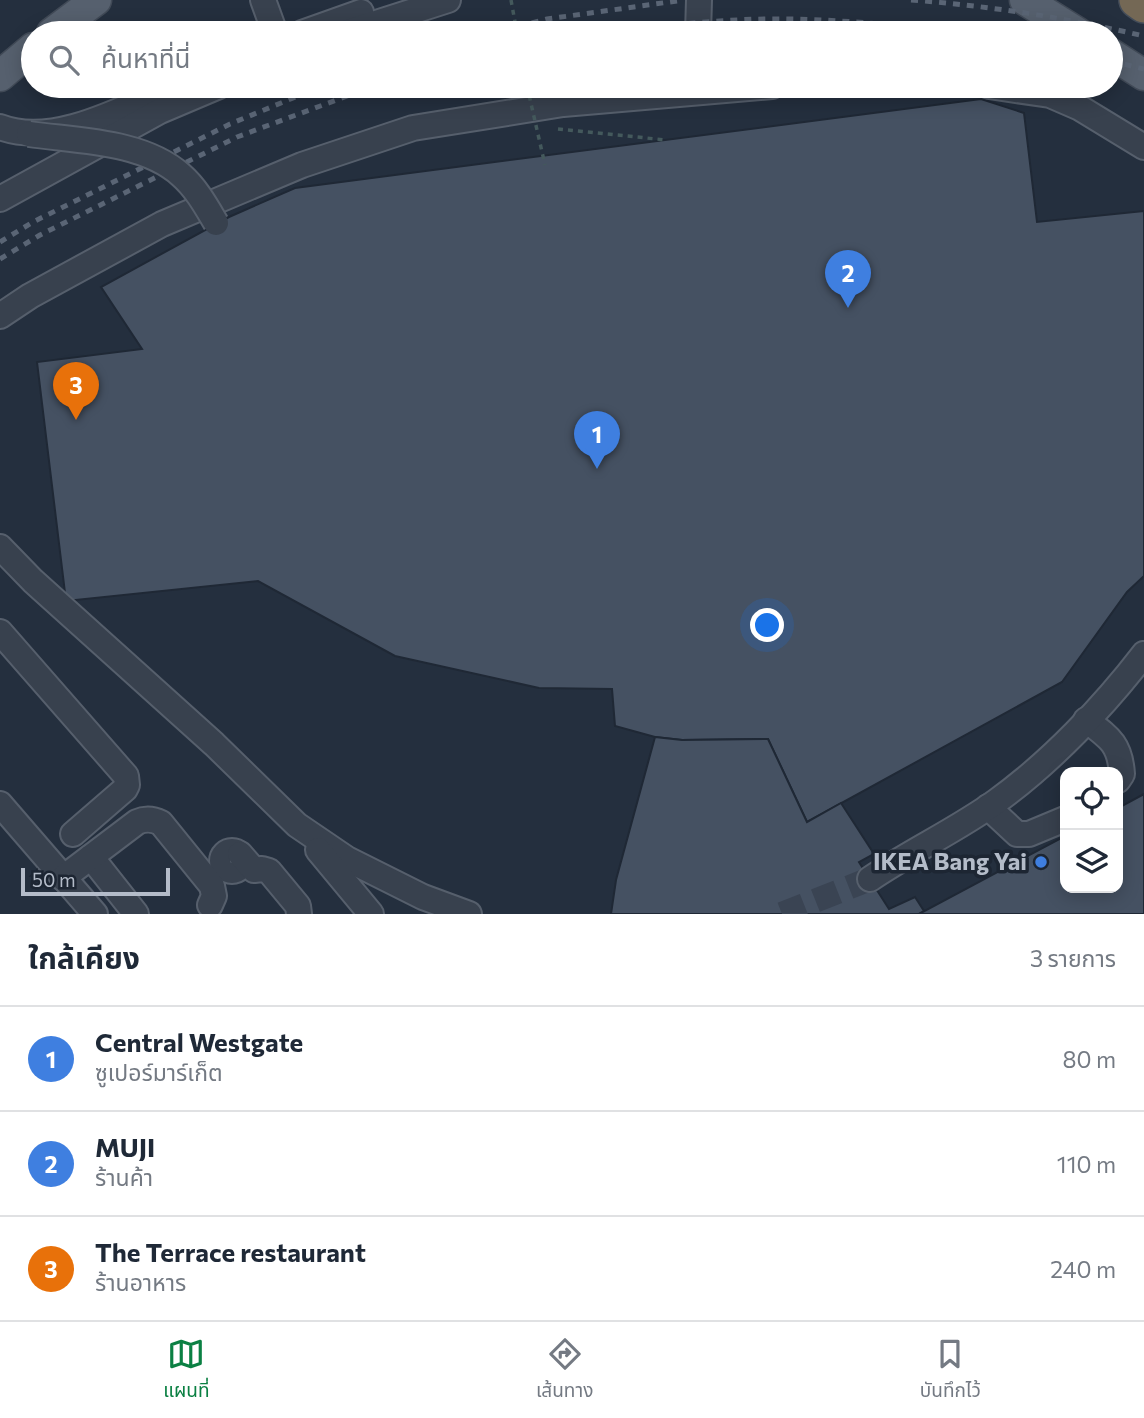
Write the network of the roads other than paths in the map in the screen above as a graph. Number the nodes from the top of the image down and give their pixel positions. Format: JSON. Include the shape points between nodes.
{"nodes":[{"id":1,"x":96,"y":0,"type":"edge"},
{"id":2,"x":263,"y":0,"type":"edge"},
{"id":3,"x":400,"y":0,"type":"edge"},
{"id":4,"x":448,"y":0,"type":"edge"},
{"id":5,"x":699,"y":0,"type":"edge"},
{"id":6,"x":1025,"y":0,"type":"edge"},
{"id":7,"x":1136,"y":0,"type":"edge"},
{"id":8,"x":1144,"y":5,"type":"edge"},
{"id":9,"x":68,"y":21,"type":"edge"},
{"id":10,"x":271,"y":21,"type":"edge"},
{"id":11,"x":338,"y":21,"type":"edge"},
{"id":12,"x":382,"y":21,"type":"edge"},
{"id":13,"x":698,"y":21,"type":"edge"},
{"id":14,"x":1058,"y":21,"type":"edge"},
{"id":15,"x":21,"y":58,"type":"edge"},
{"id":16,"x":1123,"y":62,"type":"edge"},
{"id":17,"x":1144,"y":75,"type":"edge"},
{"id":18,"x":0,"y":76,"type":"edge"},
{"id":19,"x":145,"y":98,"type":"edge"},
{"id":20,"x":191,"y":98,"type":"edge"},
{"id":21,"x":616,"y":98,"type":"edge"},
{"id":22,"x":1058,"y":98,"type":"edge"},
{"id":23,"x":0,"y":127,"type":"edge"},
{"id":24,"x":29,"y":134,"type":"junction"},
{"id":25,"x":1144,"y":147,"type":"edge"},
{"id":26,"x":0,"y":199,"type":"edge"},
{"id":27,"x":216,"y":223,"type":"dead end"},
{"id":28,"x":0,"y":316,"type":"edge"},
{"id":29,"x":0,"y":547,"type":"edge"},
{"id":30,"x":0,"y":632,"type":"edge"},
{"id":31,"x":1139,"y":671,"type":"edge"},
{"id":32,"x":1086,"y":720,"type":"junction"},
{"id":33,"x":1122,"y":767,"type":"edge"},
{"id":34,"x":0,"y":804,"type":"edge"},
{"id":35,"x":988,"y":807,"type":"junction"},
{"id":36,"x":1060,"y":821,"type":"edge"},
{"id":37,"x":298,"y":825,"type":"junction"},
{"id":38,"x":73,"y":834,"type":"dead end"},
{"id":39,"x":90,"y":857,"type":"junction"},
{"id":40,"x":199,"y":869,"type":"junction"},
{"id":41,"x":63,"y":878,"type":"junction"},
{"id":42,"x":870,"y":878,"type":"tunnel mouth"},
{"id":43,"x":210,"y":905,"type":"dead end"},
{"id":44,"x":95,"y":914,"type":"edge"},
{"id":45,"x":136,"y":914,"type":"edge"},
{"id":46,"x":299,"y":914,"type":"edge"},
{"id":47,"x":371,"y":914,"type":"edge"},
{"id":48,"x":469,"y":914,"type":"edge"}],
"edges":[{"from":1,"to":9,"type":"main road"},
{"from":2,"to":10,"type":"lane"},
{"from":3,"to":11,"type":"lane"},
{"from":4,"to":12,"type":"lane"},
{"from":5,"to":13,"type":"lane"},
{"from":6,"to":14,"type":"main road"},
{"from":7,"to":8,"type":"highway"},
{"from":15,"to":18,"type":"main road"},
{"from":16,"to":17,"type":"main road"},
{"from":19,"to":24,"type":"lane","bridge":true,"via":[[76,126]]},
{"from":20,"to":26,"type":"lane"},
{"from":21,"to":28,"type":"lane","via":[[413,128],[302,165],[162,223]]},
{"from":22,"to":25,"type":"lane"},
{"from":23,"to":24,"type":"lane"},
{"from":24,"to":27,"type":"lane","bridge":true,"via":[[140,150],[181,175]]},
{"from":29,"to":37,"type":"lane"},
{"from":30,"to":38,"type":"lane","via":[[126,776],[125,789]]},
{"from":31,"to":32,"type":"lane"},
{"from":32,"to":33,"type":"lane","via":[[1108,736],[1121,755]]},
{"from":32,"to":35,"type":"lane","via":[[1032,773]]},
{"from":34,"to":41,"type":"lane"},
{"from":35,"to":36,"type":"lane","via":[[1017,834],[1030,835]]},
{"from":35,"to":42,"type":"lane"},
{"from":37,"to":47,"type":"lane"},
{"from":37,"to":48,"type":"lane","via":[[347,859]]},
{"from":39,"to":40,"type":"lane","via":[[137,822],[150,819],[161,822]]},
{"from":39,"to":41,"type":"lane"},
{"from":39,"to":45,"type":"lane"},
{"from":40,"to":43,"type":"lane","via":[[212,886]]},
{"from":40,"to":46,"type":"lane","via":[[232,854],[254,870],[269,871],[298,906]]},
{"from":41,"to":44,"type":"lane"}]}
